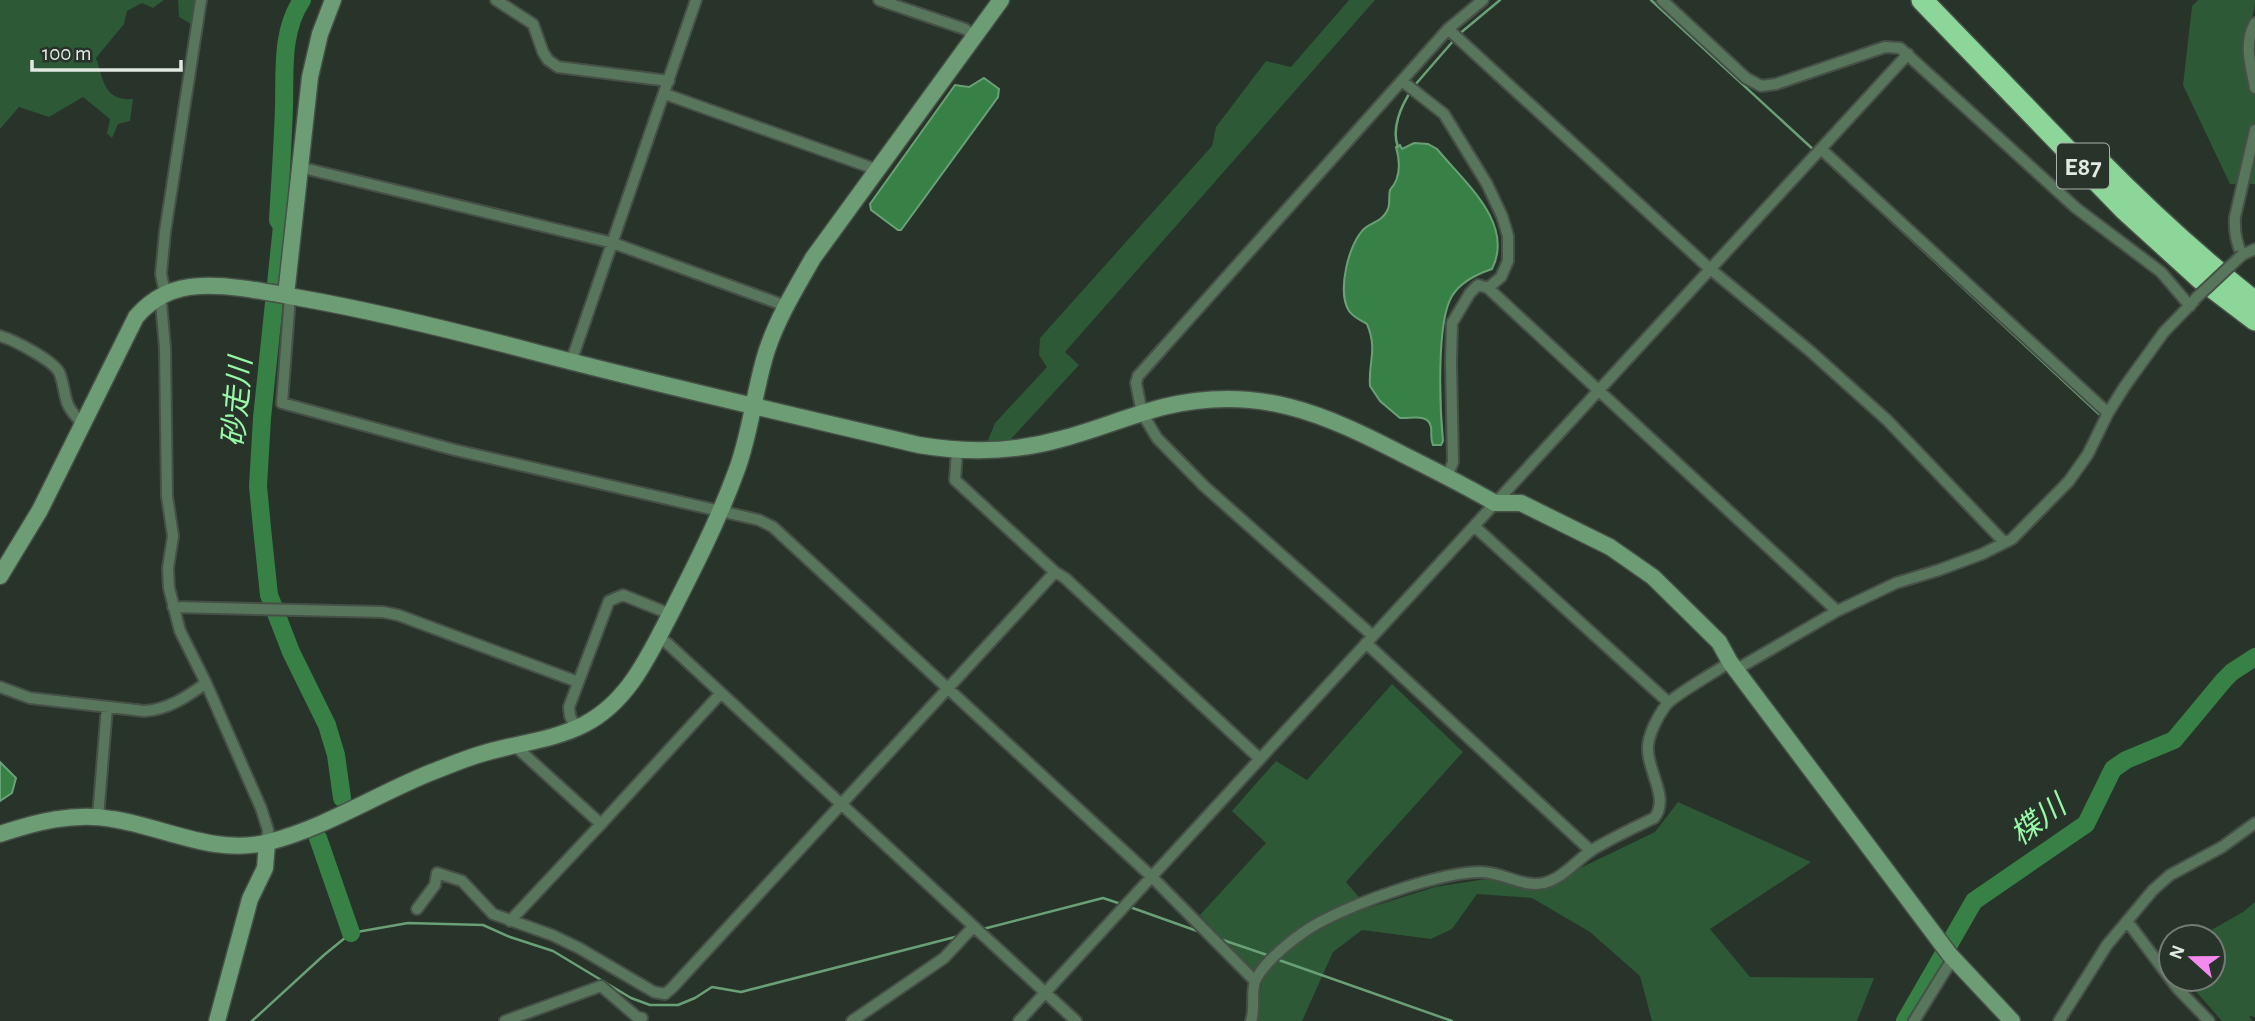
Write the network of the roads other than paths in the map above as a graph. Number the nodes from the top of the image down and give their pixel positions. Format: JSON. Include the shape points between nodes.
{"nodes":[{"id":1,"x":201,"y":0,"type":"edge"},
{"id":2,"x":333,"y":0,"type":"edge"},
{"id":3,"x":496,"y":0,"type":"edge"},
{"id":4,"x":696,"y":0,"type":"edge"},
{"id":5,"x":879,"y":0,"type":"edge"},
{"id":6,"x":1001,"y":0,"type":"edge"},
{"id":7,"x":1483,"y":0,"type":"edge"},
{"id":8,"x":1662,"y":0,"type":"edge"},
{"id":9,"x":1922,"y":0,"type":"edge"},
{"id":10,"x":1942,"y":0,"type":"edge"},
{"id":11,"x":2255,"y":23,"type":"edge"},
{"id":12,"x":1447,"y":29,"type":"junction"},
{"id":13,"x":975,"y":36,"type":"junction"},
{"id":14,"x":1908,"y":54,"type":"junction"},
{"id":15,"x":669,"y":81,"type":"junction"},
{"id":16,"x":1402,"y":81,"type":"junction"},
{"id":17,"x":2255,"y":88,"type":"edge"},
{"id":18,"x":665,"y":94,"type":"junction"},
{"id":19,"x":2255,"y":130,"type":"edge"},
{"id":20,"x":1821,"y":149,"type":"junction"},
{"id":21,"x":299,"y":167,"type":"junction"},
{"id":22,"x":878,"y":170,"type":"junction"},
{"id":23,"x":613,"y":243,"type":"junction"},
{"id":24,"x":2255,"y":249,"type":"edge"},
{"id":25,"x":2242,"y":255,"type":"junction"},
{"id":26,"x":1710,"y":268,"type":"junction"},
{"id":27,"x":1488,"y":288,"type":"junction"},
{"id":28,"x":162,"y":295,"type":"junction"},
{"id":29,"x":281,"y":295,"type":"junction"},
{"id":30,"x":2192,"y":302,"type":"junction"},
{"id":31,"x":2255,"y":302,"type":"edge"},
{"id":32,"x":786,"y":306,"type":"junction"},
{"id":33,"x":2255,"y":320,"type":"edge"},
{"id":34,"x":0,"y":336,"type":"edge"},
{"id":35,"x":570,"y":362,"type":"junction"},
{"id":36,"x":1599,"y":391,"type":"junction"},
{"id":37,"x":753,"y":406,"type":"junction"},
{"id":38,"x":1142,"y":413,"type":"junction"},
{"id":39,"x":2108,"y":413,"type":"junction"},
{"id":40,"x":82,"y":423,"type":"junction"},
{"id":41,"x":957,"y":450,"type":"junction"},
{"id":42,"x":1447,"y":477,"type":"junction"},
{"id":43,"x":1495,"y":503,"type":"junction"},
{"id":44,"x":721,"y":512,"type":"junction"},
{"id":45,"x":1474,"y":526,"type":"junction"},
{"id":46,"x":2004,"y":542,"type":"junction"},
{"id":47,"x":1055,"y":572,"type":"junction"},
{"id":48,"x":0,"y":576,"type":"edge"},
{"id":49,"x":173,"y":607,"type":"junction"},
{"id":50,"x":1837,"y":611,"type":"junction"},
{"id":51,"x":670,"y":614,"type":"junction"},
{"id":52,"x":659,"y":638,"type":"junction"},
{"id":53,"x":1370,"y":639,"type":"junction"},
{"id":54,"x":1733,"y":666,"type":"junction"},
{"id":55,"x":578,"y":682,"type":"junction"},
{"id":56,"x":206,"y":683,"type":"junction"},
{"id":57,"x":0,"y":687,"type":"edge"},
{"id":58,"x":948,"y":687,"type":"junction"},
{"id":59,"x":721,"y":693,"type":"junction"},
{"id":60,"x":1668,"y":702,"type":"junction"},
{"id":61,"x":107,"y":707,"type":"junction"},
{"id":62,"x":576,"y":728,"type":"junction"},
{"id":63,"x":515,"y":746,"type":"junction"},
{"id":64,"x":1259,"y":758,"type":"junction"},
{"id":65,"x":840,"y":804,"type":"junction"},
{"id":66,"x":98,"y":817,"type":"junction"},
{"id":67,"x":2255,"y":823,"type":"edge"},
{"id":68,"x":601,"y":824,"type":"junction"},
{"id":69,"x":0,"y":834,"type":"edge"},
{"id":70,"x":267,"y":843,"type":"junction"},
{"id":71,"x":1591,"y":851,"type":"junction"},
{"id":72,"x":1152,"y":876,"type":"junction"},
{"id":73,"x":417,"y":909,"type":"dead end"},
{"id":74,"x":510,"y":921,"type":"junction"},
{"id":75,"x":2127,"y":921,"type":"junction"},
{"id":76,"x":973,"y":927,"type":"junction"},
{"id":77,"x":1948,"y":952,"type":"junction"},
{"id":78,"x":1255,"y":981,"type":"junction"},
{"id":79,"x":1045,"y":991,"type":"junction"},
{"id":80,"x":642,"y":1018,"type":"dead end"},
{"id":81,"x":217,"y":1021,"type":"edge"},
{"id":82,"x":505,"y":1021,"type":"edge"},
{"id":83,"x":852,"y":1021,"type":"edge"},
{"id":84,"x":1019,"y":1021,"type":"edge"},
{"id":85,"x":1076,"y":1021,"type":"edge"},
{"id":86,"x":1251,"y":1021,"type":"edge"},
{"id":87,"x":1914,"y":1021,"type":"edge"},
{"id":88,"x":2012,"y":1021,"type":"edge"},
{"id":89,"x":2059,"y":1021,"type":"edge"},
{"id":90,"x":2209,"y":1021,"type":"edge"}],
"edges":[{"from":1,"to":28,"type":"street","via":[[165,232]]},
{"from":2,"to":21,"type":"street","via":[[314,55]]},
{"from":3,"to":15,"type":"street","via":[[533,24],[542,52],[558,66]]},
{"from":4,"to":15,"type":"street"},
{"from":5,"to":13,"type":"street"},
{"from":6,"to":13,"type":"street"},
{"from":7,"to":12,"type":"street"},
{"from":8,"to":14,"type":"street","via":[[1746,78],[1761,86],[1885,47]]},
{"from":9,"to":33,"type":"highway","number":"E87","via":[[2124,209]]},
{"from":10,"to":31,"type":"highway","number":"E87","via":[[2136,200]]},
{"from":11,"to":17,"type":"street","via":[[2248,50]]},
{"from":12,"to":16,"type":"street"},
{"from":12,"to":26,"type":"street"},
{"from":13,"to":22,"type":"street"},
{"from":14,"to":20,"type":"street"},
{"from":14,"to":30,"type":"street","via":[[2076,208],[2161,272]]},
{"from":15,"to":18,"type":"street"},
{"from":16,"to":27,"type":"street","via":[[1444,114],[1502,216],[1508,261],[1501,277]]},
{"from":16,"to":38,"type":"street","via":[[1138,376]]},
{"from":18,"to":22,"type":"street"},
{"from":18,"to":23,"type":"street"},
{"from":19,"to":25,"type":"street","via":[[2235,217],[2236,243]]},
{"from":20,"to":26,"type":"street"},
{"from":20,"to":39,"type":"street"},
{"from":21,"to":23,"type":"street"},
{"from":21,"to":29,"type":"street"},
{"from":22,"to":32,"type":"street","via":[[813,258]]},
{"from":23,"to":32,"type":"street"},
{"from":23,"to":35,"type":"street"},
{"from":24,"to":25,"type":"street"},
{"from":25,"to":30,"type":"street","bridge":true},
{"from":26,"to":36,"type":"street"},
{"from":26,"to":46,"type":"street","via":[[1887,420]]},
{"from":27,"to":36,"type":"street"},
{"from":27,"to":42,"type":"street","via":[[1478,285],[1452,323],[1453,462]]},
{"from":28,"to":29,"type":"street","via":[[202,285]]},
{"from":28,"to":40,"type":"street","via":[[136,317]]},
{"from":28,"to":49,"type":"street"},
{"from":29,"to":35,"type":"street","via":[[441,328]]},
{"from":29,"to":44,"type":"street","via":[[282,403],[455,450]]},
{"from":30,"to":39,"type":"street","via":[[2164,332]]},
{"from":32,"to":37,"type":"street","via":[[766,351]]},
{"from":34,"to":40,"type":"street","via":[[56,368],[70,411]]},
{"from":35,"to":37,"type":"street"},
{"from":36,"to":43,"type":"street"},
{"from":36,"to":50,"type":"street"},
{"from":37,"to":41,"type":"street"},
{"from":37,"to":44,"type":"street"},
{"from":38,"to":41,"type":"street","via":[[1048,443]]},
{"from":38,"to":42,"type":"street","via":[[1215,399],[1285,405],[1349,426]]},
{"from":38,"to":53,"type":"street","via":[[1157,438],[1204,486]]},
{"from":39,"to":46,"type":"street","via":[[2088,454],[2068,481]]},
{"from":40,"to":48,"type":"street","via":[[40,510]]},
{"from":41,"to":47,"type":"street","via":[[955,480]]},
{"from":42,"to":43,"type":"street"},
{"from":43,"to":45,"type":"street"},
{"from":43,"to":54,"type":"street","via":[[1521,503],[1610,547],[1653,577],[1719,642]]},
{"from":44,"to":51,"type":"street"},
{"from":44,"to":58,"type":"street","via":[[773,527]]},
{"from":45,"to":53,"type":"street"},
{"from":45,"to":60,"type":"street"},
{"from":46,"to":50,"type":"street"},
{"from":47,"to":58,"type":"street"},
{"from":47,"to":64,"type":"street"},
{"from":49,"to":55,"type":"street","via":[[383,612]]},
{"from":49,"to":56,"type":"street"},
{"from":50,"to":54,"type":"street"},
{"from":51,"to":52,"type":"street"},
{"from":51,"to":55,"type":"street","via":[[623,594],[614,597],[606,606]]},
{"from":52,"to":59,"type":"street"},
{"from":52,"to":62,"type":"street","via":[[636,678],[616,701]]},
{"from":53,"to":64,"type":"street"},
{"from":53,"to":71,"type":"street"},
{"from":54,"to":60,"type":"street"},
{"from":54,"to":77,"type":"street"},
{"from":55,"to":62,"type":"street","via":[[569,709]]},
{"from":56,"to":61,"type":"street","via":[[158,711]]},
{"from":56,"to":70,"type":"street","via":[[261,808]]},
{"from":57,"to":61,"type":"street","via":[[30,698]]},
{"from":58,"to":65,"type":"street"},
{"from":58,"to":72,"type":"street"},
{"from":59,"to":65,"type":"street"},
{"from":59,"to":68,"type":"street"},
{"from":60,"to":71,"type":"street","via":[[1647,749],[1659,812]]},
{"from":61,"to":66,"type":"street"},
{"from":62,"to":63,"type":"street"},
{"from":63,"to":68,"type":"street"},
{"from":63,"to":70,"type":"street","via":[[424,776],[314,828]]},
{"from":64,"to":72,"type":"street"},
{"from":65,"to":74,"type":"street","via":[[664,994],[552,935]]},
{"from":65,"to":76,"type":"street"},
{"from":66,"to":69,"type":"street","via":[[48,821]]},
{"from":66,"to":70,"type":"street","via":[[199,842]]},
{"from":67,"to":75,"type":"street","via":[[2170,875]]},
{"from":68,"to":74,"type":"street"},
{"from":70,"to":81,"type":"street","via":[[265,868],[250,899]]},
{"from":71,"to":78,"type":"street","via":[[1544,883],[1479,872],[1435,879],[1375,899],[1303,933],[1282,949]]},
{"from":72,"to":78,"type":"street"},
{"from":72,"to":79,"type":"street"},
{"from":73,"to":74,"type":"street","via":[[435,885],[437,873],[462,881],[494,914]]},
{"from":75,"to":89,"type":"street"},
{"from":75,"to":90,"type":"street","via":[[2178,989]]},
{"from":76,"to":79,"type":"street"},
{"from":76,"to":83,"type":"street","via":[[944,958]]},
{"from":77,"to":87,"type":"street"},
{"from":77,"to":88,"type":"street"},
{"from":78,"to":86,"type":"street"},
{"from":79,"to":84,"type":"street"},
{"from":79,"to":85,"type":"street"},
{"from":80,"to":82,"type":"street","via":[[603,983]]}]}
